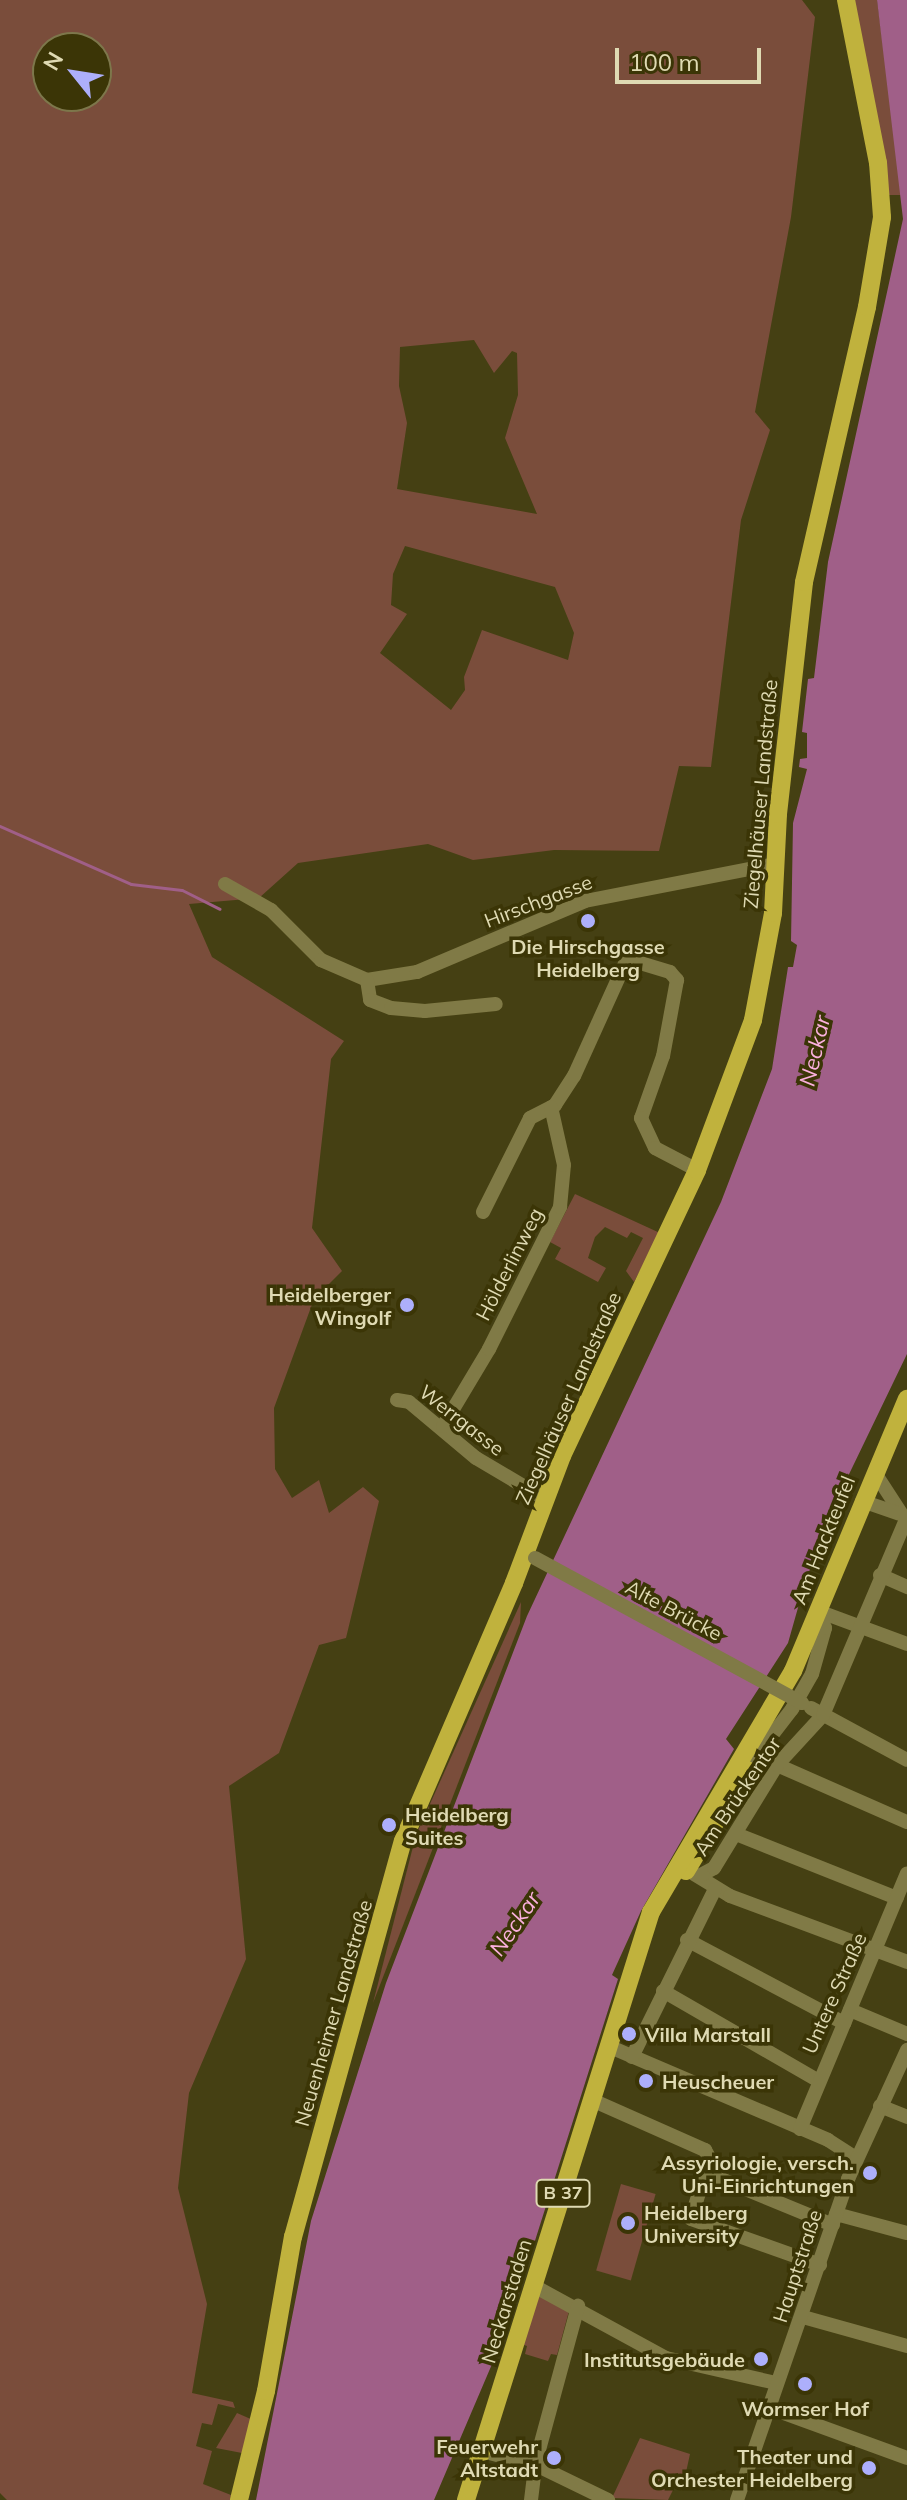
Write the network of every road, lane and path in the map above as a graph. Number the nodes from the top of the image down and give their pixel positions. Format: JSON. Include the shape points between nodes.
{"nodes":[{"id":1,"x":846,"y":0,"type":"edge"},
{"id":2,"x":775,"y":864,"type":"junction"},
{"id":3,"x":225,"y":884,"type":"dead end"},
{"id":4,"x":367,"y":980,"type":"junction"},
{"id":5,"x":496,"y":1004,"type":"dead end"},
{"id":6,"x":551,"y":1107,"type":"junction"},
{"id":7,"x":697,"y":1170,"type":"junction"},
{"id":8,"x":483,"y":1212,"type":"dead end"},
{"id":9,"x":907,"y":1399,"type":"edge"},
{"id":10,"x":397,"y":1400,"type":"dead end"},
{"id":11,"x":443,"y":1426,"type":"junction"},
{"id":12,"x":875,"y":1473,"type":"junction"},
{"id":13,"x":545,"y":1499,"type":"junction"},
{"id":14,"x":862,"y":1501,"type":"junction"},
{"id":15,"x":905,"y":1516,"type":"edge"},
{"id":16,"x":530,"y":1556,"type":"junction"},
{"id":17,"x":880,"y":1575,"type":"junction"},
{"id":18,"x":907,"y":1587,"type":"edge"},
{"id":19,"x":817,"y":1611,"type":"junction"},
{"id":20,"x":861,"y":1624,"type":"junction"},
{"id":21,"x":907,"y":1644,"type":"edge"},
{"id":22,"x":780,"y":1697,"type":"joint"},
{"id":23,"x":817,"y":1712,"type":"junction"},
{"id":24,"x":770,"y":1716,"type":"junction"},
{"id":25,"x":907,"y":1760,"type":"edge"},
{"id":26,"x":749,"y":1765,"type":"junction"},
{"id":27,"x":777,"y":1765,"type":"junction"},
{"id":28,"x":907,"y":1822,"type":"edge"},
{"id":29,"x":741,"y":1836,"type":"junction"},
{"id":30,"x":688,"y":1870,"type":"junction"},
{"id":31,"x":907,"y":1873,"type":"edge"},
{"id":32,"x":719,"y":1891,"type":"junction"},
{"id":33,"x":897,"y":1898,"type":"junction"},
{"id":34,"x":687,"y":1940,"type":"junction"},
{"id":35,"x":876,"y":1949,"type":"junction"},
{"id":36,"x":907,"y":1962,"type":"edge"},
{"id":37,"x":663,"y":1991,"type":"junction"},
{"id":38,"x":847,"y":2016,"type":"junction"},
{"id":39,"x":907,"y":2034,"type":"edge"},
{"id":40,"x":626,"y":2051,"type":"junction"},
{"id":41,"x":907,"y":2051,"type":"edge"},
{"id":42,"x":817,"y":2080,"type":"junction"},
{"id":43,"x":592,"y":2100,"type":"junction"},
{"id":44,"x":880,"y":2106,"type":"junction"},
{"id":45,"x":907,"y":2117,"type":"edge"},
{"id":46,"x":800,"y":2129,"type":"junction"},
{"id":47,"x":856,"y":2158,"type":"junction"},
{"id":48,"x":714,"y":2172,"type":"junction"},
{"id":49,"x":830,"y":2220,"type":"junction"},
{"id":50,"x":907,"y":2233,"type":"edge"},
{"id":51,"x":820,"y":2265,"type":"junction"},
{"id":52,"x":534,"y":2286,"type":"junction"},
{"id":53,"x":578,"y":2306,"type":"junction"},
{"id":54,"x":803,"y":2317,"type":"junction"},
{"id":55,"x":907,"y":2346,"type":"edge"},
{"id":56,"x":776,"y":2383,"type":"junction"},
{"id":57,"x":767,"y":2407,"type":"junction"},
{"id":58,"x":482,"y":2451,"type":"junction"},
{"id":59,"x":907,"y":2458,"type":"edge"},
{"id":60,"x":538,"y":2466,"type":"junction"},
{"id":61,"x":239,"y":2500,"type":"edge"},
{"id":62,"x":466,"y":2500,"type":"edge"},
{"id":63,"x":531,"y":2500,"type":"edge"},
{"id":64,"x":608,"y":2500,"type":"edge"},
{"id":65,"x":737,"y":2500,"type":"edge"}],
"edges":[{"from":1,"to":2,"type":"main road","name":"Ziegelhäuser Landstraße","via":[[878,163],[882,217],[865,317],[804,582]]},
{"from":2,"to":4,"type":"street","name":"Hirschgasse","via":[[585,901],[427,969]]},
{"from":2,"to":7,"type":"main road","name":"Ziegelhäuser Landstraße","via":[[770,937],[753,1020]]},
{"from":3,"to":4,"type":"street","via":[[275,914],[321,960]]},
{"from":4,"to":5,"type":"street","via":[[370,1000],[391,1008]]},
{"from":6,"to":7,"type":"street","via":[[584,1057],[622,961],[670,972],[677,984],[663,1056],[642,1103],[642,1128],[663,1155]]},
{"from":6,"to":8,"type":"street","via":[[527,1122]]},
{"from":6,"to":11,"type":"street","name":"Hölderlinweg","via":[[564,1165],[560,1207]]},
{"from":7,"to":13,"type":"main road","name":"Ziegelhäuser Landstraße"},
{"from":9,"to":12,"type":"main road","name":"Am Hackteufel","number":"B 37"},
{"from":10,"to":11,"type":"street","name":"Werrgasse","via":[[405,1399]]},
{"from":11,"to":13,"type":"street","name":"Werrgasse","via":[[476,1458]]},
{"from":12,"to":14,"type":"main road","name":"Am Hackteufel","number":"B 37"},
{"from":12,"to":15,"type":"street"},
{"from":13,"to":16,"type":"main road","name":"Ziegelhäuser Landstraße"},
{"from":14,"to":15,"type":"street"},
{"from":14,"to":19,"type":"main road","name":"Am Hackteufel","number":"B 37"},
{"from":15,"to":17,"type":"street","name":"Am Brückentor"},
{"from":16,"to":23,"type":"street","name":"Alte Brücke","bridge":true},
{"from":16,"to":61,"type":"main road","name":"Neuenheimer Landstraße","via":[[399,1855],[293,2237],[266,2391]]},
{"from":17,"to":18,"type":"street"},
{"from":17,"to":20,"type":"street","name":"Am Brückentor"},
{"from":19,"to":20,"type":"street"},
{"from":19,"to":22,"type":"main road","name":"Am Hackteufel","number":"B 37"},
{"from":19,"to":26,"type":"street","via":[[825,1628],[812,1674]]},
{"from":20,"to":21,"type":"street"},
{"from":20,"to":23,"type":"street","name":"Am Brückentor"},
{"from":22,"to":24,"type":"main road","name":"Neckarstaden","number":"B 37"},
{"from":23,"to":25,"type":"street","name":"Alte Brücke"},
{"from":23,"to":27,"type":"street","name":"Am Brückentor","via":[[809,1730]]},
{"from":24,"to":26,"type":"main road","name":"Neckarstaden","number":"B 37"},
{"from":24,"to":30,"type":"main road","name":"Neckarstaden","number":"B 37"},
{"from":26,"to":30,"type":"main road","name":"Neckarstaden","number":"B 37"},
{"from":27,"to":28,"type":"street"},
{"from":27,"to":29,"type":"street","name":"Am Brückentor"},
{"from":29,"to":30,"type":"street","name":"Am Brückentor","via":[[712,1870]]},
{"from":29,"to":33,"type":"street"},
{"from":30,"to":32,"type":"street"},
{"from":30,"to":40,"type":"main road","name":"Neckarstaden","number":"B 37","via":[[645,1933]]},
{"from":31,"to":33,"type":"street","name":"Untere Straße"},
{"from":32,"to":34,"type":"street"},
{"from":32,"to":35,"type":"street"},
{"from":33,"to":35,"type":"street","name":"Untere Straße"},
{"from":34,"to":37,"type":"street"},
{"from":34,"to":38,"type":"street"},
{"from":35,"to":36,"type":"street"},
{"from":35,"to":38,"type":"street","name":"Untere Straße"},
{"from":37,"to":40,"type":"street"},
{"from":37,"to":42,"type":"street"},
{"from":38,"to":39,"type":"street"},
{"from":38,"to":42,"type":"street","name":"Untere Straße"},
{"from":40,"to":43,"type":"main road","name":"Neckarstaden","number":"B 37"},
{"from":40,"to":46,"type":"street"},
{"from":41,"to":44,"type":"street","name":"Hauptstraße"},
{"from":42,"to":46,"type":"street","name":"Untere Straße"},
{"from":43,"to":48,"type":"street","via":[[705,2150],[715,2159]]},
{"from":43,"to":52,"type":"main road","name":"Neckarstaden","number":"B 37"},
{"from":44,"to":45,"type":"street"},
{"from":44,"to":47,"type":"street","name":"Hauptstraße"},
{"from":46,"to":47,"type":"street"},
{"from":47,"to":49,"type":"street","name":"Hauptstraße"},
{"from":48,"to":49,"type":"street"},
{"from":48,"to":51,"type":"street","via":[[705,2173],[691,2219]]},
{"from":49,"to":50,"type":"street"},
{"from":49,"to":51,"type":"street","name":"Hauptstraße"},
{"from":51,"to":54,"type":"street","name":"Hauptstraße","via":[[818,2288]]},
{"from":52,"to":53,"type":"street"},
{"from":52,"to":58,"type":"main road","name":"Neckarstaden","number":"B 37"},
{"from":53,"to":56,"type":"street","via":[[666,2358]]},
{"from":53,"to":60,"type":"street"},
{"from":54,"to":55,"type":"street"},
{"from":54,"to":56,"type":"street","name":"Hauptstraße"},
{"from":56,"to":57,"type":"street","name":"Hauptstraße"},
{"from":57,"to":59,"type":"street"},
{"from":57,"to":65,"type":"street","name":"Hauptstraße"},
{"from":58,"to":60,"type":"street"},
{"from":58,"to":62,"type":"main road","name":"Neckarstaden","number":"B 37"},
{"from":60,"to":63,"type":"street"},
{"from":60,"to":64,"type":"street"}]}
